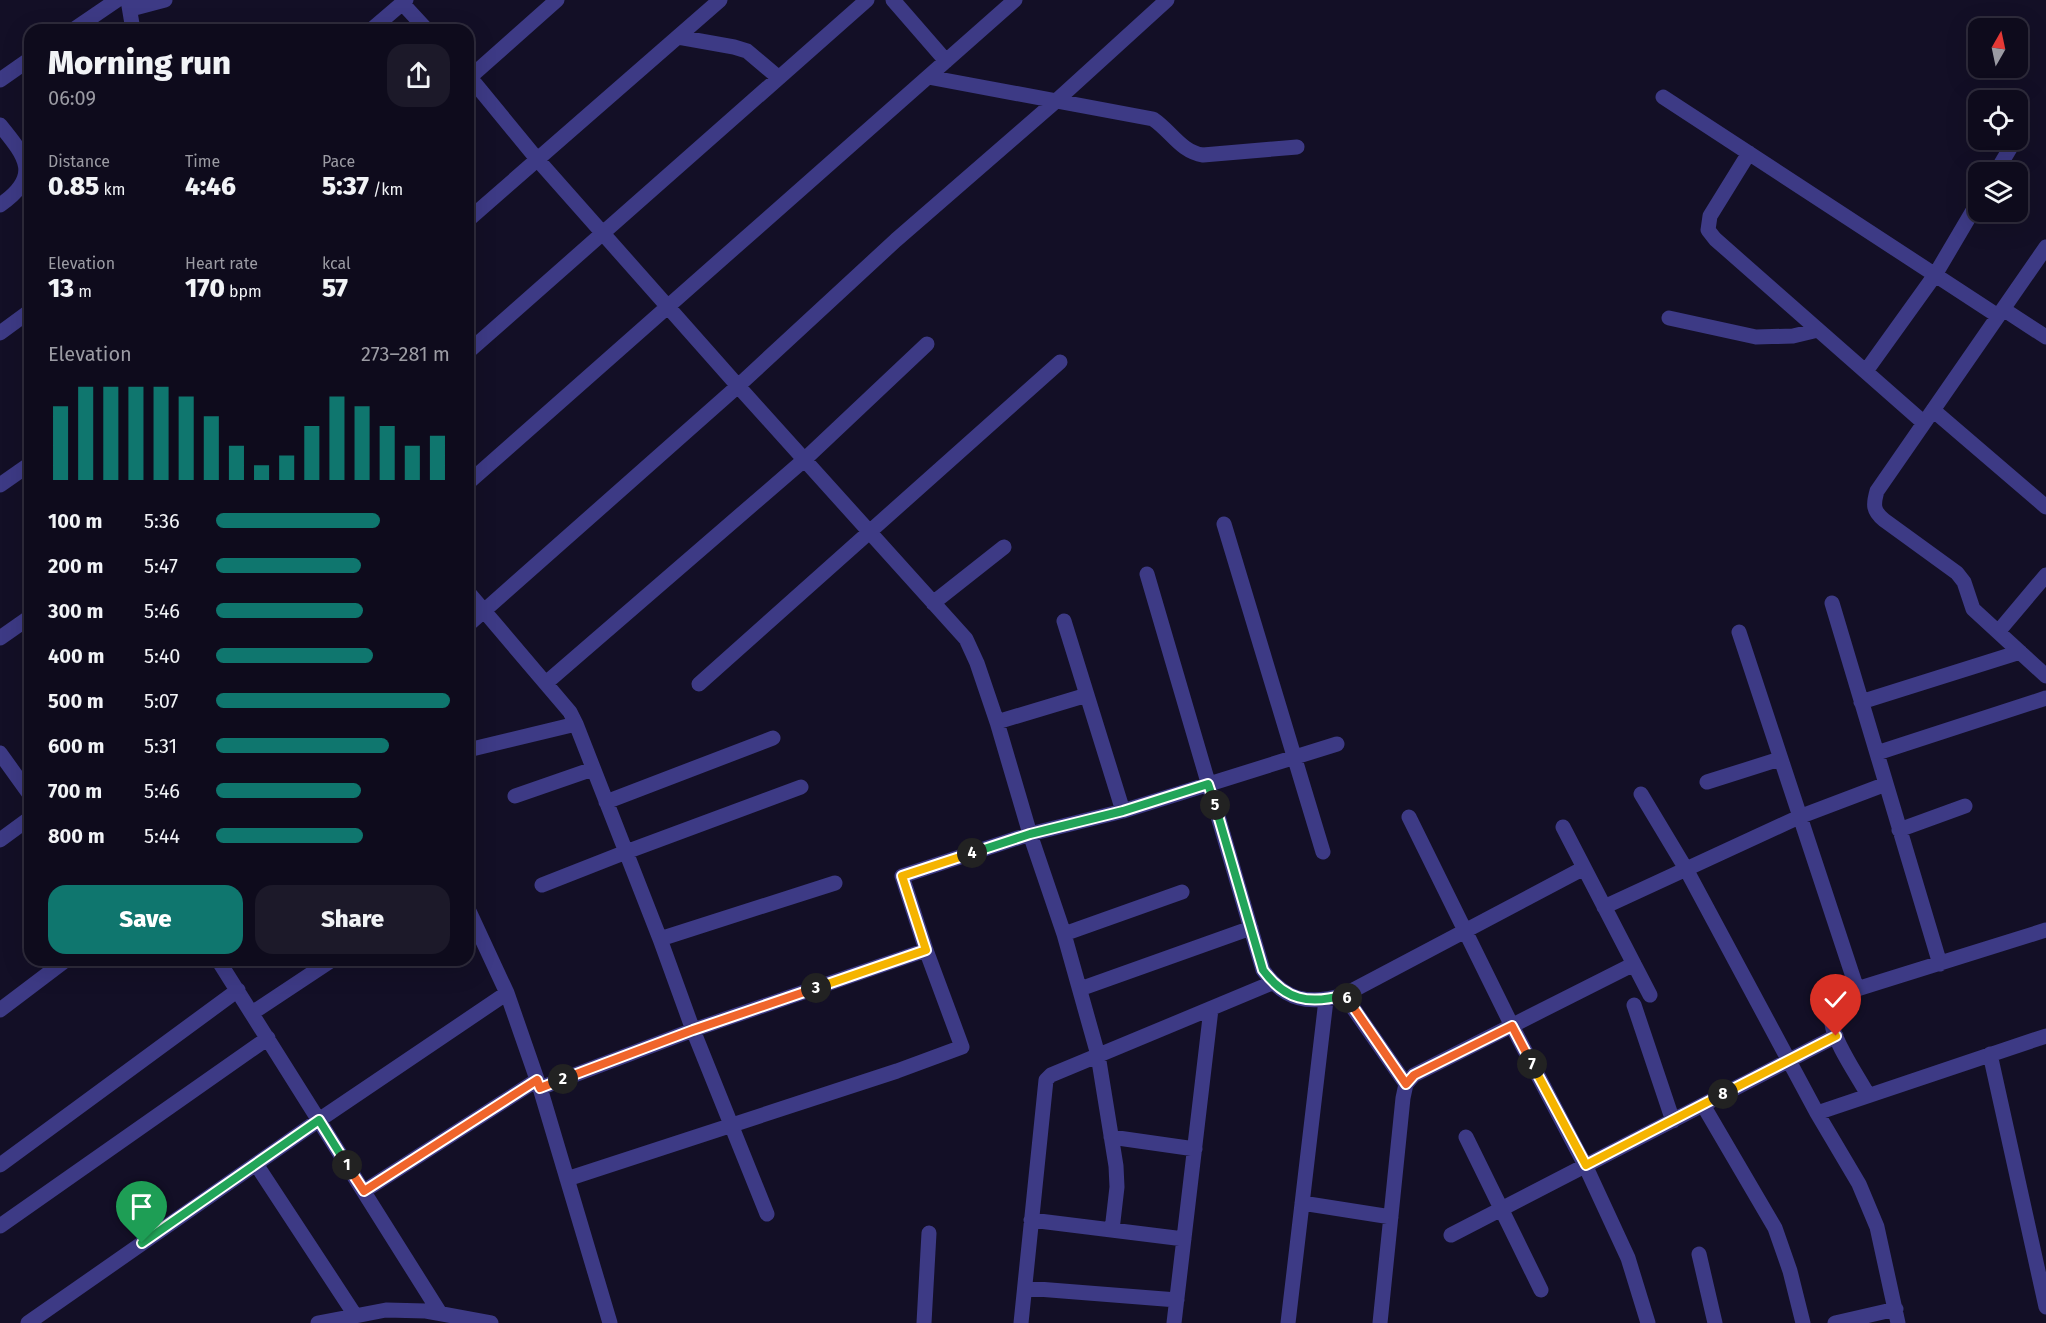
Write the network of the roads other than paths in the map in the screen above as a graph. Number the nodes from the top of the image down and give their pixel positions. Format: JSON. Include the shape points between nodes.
{"nodes":[{"id":1,"x":117,"y":0,"type":"edge"},
{"id":2,"x":165,"y":0,"type":"edge"},
{"id":3,"x":557,"y":0,"type":"edge"},
{"id":4,"x":720,"y":0,"type":"edge"},
{"id":5,"x":867,"y":0,"type":"edge"},
{"id":6,"x":893,"y":0,"type":"edge"},
{"id":7,"x":1015,"y":0,"type":"edge"},
{"id":8,"x":1167,"y":0,"type":"edge"},
{"id":9,"x":404,"y":2,"type":"edge"},
{"id":10,"x":130,"y":5,"type":"edge"},
{"id":11,"x":82,"y":24,"type":"edge"},
{"id":12,"x":132,"y":24,"type":"edge"},
{"id":13,"x":378,"y":24,"type":"edge"},
{"id":14,"x":422,"y":24,"type":"edge"},
{"id":15,"x":678,"y":37,"type":"junction"},
{"id":16,"x":946,"y":61,"type":"junction"},
{"id":17,"x":24,"y":63,"type":"edge"},
{"id":18,"x":474,"y":73,"type":"edge"},
{"id":19,"x":928,"y":77,"type":"junction"},
{"id":20,"x":779,"y":78,"type":"junction"},
{"id":21,"x":0,"y":80,"type":"edge"},
{"id":22,"x":474,"y":83,"type":"edge"},
{"id":23,"x":1664,"y":97,"type":"dead end"},
{"id":24,"x":1056,"y":100,"type":"junction"},
{"id":25,"x":0,"y":125,"type":"edge"},
{"id":26,"x":1297,"y":147,"type":"dead end"},
{"id":27,"x":1749,"y":153,"type":"junction"},
{"id":28,"x":24,"y":158,"type":"edge"},
{"id":29,"x":537,"y":159,"type":"junction"},
{"id":30,"x":24,"y":180,"type":"edge"},
{"id":31,"x":0,"y":205,"type":"edge"},
{"id":32,"x":474,"y":215,"type":"edge"},
{"id":33,"x":1968,"y":219,"type":"edge"},
{"id":34,"x":604,"y":234,"type":"junction"},
{"id":35,"x":2046,"y":247,"type":"edge"},
{"id":36,"x":1935,"y":275,"type":"junction"},
{"id":37,"x":667,"y":306,"type":"junction"},
{"id":38,"x":2001,"y":313,"type":"junction"},
{"id":39,"x":24,"y":315,"type":"edge"},
{"id":40,"x":1669,"y":318,"type":"dead end"},
{"id":41,"x":1818,"y":330,"type":"junction"},
{"id":42,"x":0,"y":333,"type":"edge"},
{"id":43,"x":2046,"y":337,"type":"edge"},
{"id":44,"x":927,"y":344,"type":"dead end"},
{"id":45,"x":474,"y":347,"type":"edge"},
{"id":46,"x":1060,"y":362,"type":"dead end"},
{"id":47,"x":1866,"y":371,"type":"junction"},
{"id":48,"x":738,"y":386,"type":"junction"},
{"id":49,"x":1929,"y":416,"type":"junction"},
{"id":50,"x":804,"y":460,"type":"junction"},
{"id":51,"x":24,"y":468,"type":"edge"},
{"id":52,"x":474,"y":478,"type":"edge"},
{"id":53,"x":0,"y":485,"type":"edge"},
{"id":54,"x":2044,"y":501,"type":"edge"},
{"id":55,"x":1224,"y":524,"type":"dead end"},
{"id":56,"x":869,"y":532,"type":"junction"},
{"id":57,"x":1004,"y":547,"type":"dead end"},
{"id":58,"x":1147,"y":574,"type":"dead end"},
{"id":59,"x":2046,"y":575,"type":"edge"},
{"id":60,"x":474,"y":599,"type":"edge"},
{"id":61,"x":933,"y":603,"type":"junction"},
{"id":62,"x":1832,"y":603,"type":"dead end"},
{"id":63,"x":484,"y":611,"type":"junction"},
{"id":64,"x":474,"y":620,"type":"edge"},
{"id":65,"x":24,"y":621,"type":"edge"},
{"id":66,"x":1064,"y":621,"type":"dead end"},
{"id":67,"x":1739,"y":632,"type":"dead end"},
{"id":68,"x":1998,"y":632,"type":"junction"},
{"id":69,"x":0,"y":638,"type":"edge"},
{"id":70,"x":2020,"y":652,"type":"junction"},
{"id":71,"x":2046,"y":676,"type":"edge"},
{"id":72,"x":546,"y":683,"type":"junction"},
{"id":73,"x":699,"y":684,"type":"dead end"},
{"id":74,"x":1087,"y":695,"type":"junction"},
{"id":75,"x":2046,"y":698,"type":"edge"},
{"id":76,"x":1861,"y":702,"type":"junction"},
{"id":77,"x":997,"y":722,"type":"junction"},
{"id":78,"x":576,"y":724,"type":"junction"},
{"id":79,"x":773,"y":738,"type":"dead end"},
{"id":80,"x":1337,"y":744,"type":"dead end"},
{"id":81,"x":474,"y":749,"type":"edge"},
{"id":82,"x":0,"y":753,"type":"edge"},
{"id":83,"x":1877,"y":753,"type":"junction"},
{"id":84,"x":1294,"y":757,"type":"junction"},
{"id":85,"x":1780,"y":759,"type":"junction"},
{"id":86,"x":593,"y":769,"type":"junction"},
{"id":87,"x":1707,"y":782,"type":"dead end"},
{"id":88,"x":1208,"y":784,"type":"junction"},
{"id":89,"x":1886,"y":784,"type":"junction"},
{"id":90,"x":24,"y":785,"type":"edge"},
{"id":91,"x":801,"y":787,"type":"dead end"},
{"id":92,"x":1641,"y":794,"type":"dead end"},
{"id":93,"x":515,"y":796,"type":"dead end"},
{"id":94,"x":606,"y":802,"type":"junction"},
{"id":95,"x":1965,"y":806,"type":"dead end"},
{"id":96,"x":1123,"y":811,"type":"junction"},
{"id":97,"x":1409,"y":817,"type":"dead end"},
{"id":98,"x":1799,"y":817,"type":"junction"},
{"id":99,"x":24,"y":822,"type":"edge"},
{"id":100,"x":1563,"y":827,"type":"dead end"},
{"id":101,"x":1899,"y":830,"type":"junction"},
{"id":102,"x":1030,"y":834,"type":"junction"},
{"id":103,"x":0,"y":840,"type":"edge"},
{"id":104,"x":626,"y":852,"type":"junction"},
{"id":105,"x":1323,"y":852,"type":"dead end"},
{"id":106,"x":1584,"y":868,"type":"junction"},
{"id":107,"x":1686,"y":869,"type":"junction"},
{"id":108,"x":834,"y":883,"type":"dead end"},
{"id":109,"x":542,"y":885,"type":"dead end"},
{"id":110,"x":1182,"y":892,"type":"dead end"},
{"id":111,"x":1604,"y":907,"type":"junction"},
{"id":112,"x":474,"y":922,"type":"edge"},
{"id":113,"x":1251,"y":928,"type":"junction"},
{"id":114,"x":2046,"y":930,"type":"edge"},
{"id":115,"x":1465,"y":931,"type":"junction"},
{"id":116,"x":1064,"y":934,"type":"junction"},
{"id":117,"x":660,"y":939,"type":"junction"},
{"id":118,"x":926,"y":950,"type":"junction"},
{"id":119,"x":1634,"y":964,"type":"junction"},
{"id":120,"x":1940,"y":964,"type":"junction"},
{"id":121,"x":58,"y":966,"type":"edge"},
{"id":122,"x":222,"y":966,"type":"edge"},
{"id":123,"x":323,"y":966,"type":"edge"},
{"id":124,"x":1272,"y":983,"type":"junction"},
{"id":125,"x":1080,"y":989,"type":"junction"},
{"id":126,"x":238,"y":990,"type":"junction"},
{"id":127,"x":1857,"y":990,"type":"junction"},
{"id":128,"x":507,"y":993,"type":"junction"},
{"id":129,"x":1344,"y":995,"type":"junction"},
{"id":130,"x":1650,"y":996,"type":"dead end"},
{"id":131,"x":1326,"y":1000,"type":"junction"},
{"id":132,"x":1634,"y":1005,"type":"dead end"},
{"id":133,"x":1211,"y":1009,"type":"junction"},
{"id":134,"x":0,"y":1010,"type":"edge"},
{"id":135,"x":252,"y":1013,"type":"junction"},
{"id":136,"x":1512,"y":1026,"type":"junction"},
{"id":137,"x":693,"y":1030,"type":"junction"},
{"id":138,"x":1836,"y":1036,"type":"junction"},
{"id":139,"x":2046,"y":1036,"type":"edge"},
{"id":140,"x":268,"y":1038,"type":"junction"},
{"id":141,"x":1989,"y":1054,"type":"junction"},
{"id":142,"x":1098,"y":1055,"type":"junction"},
{"id":143,"x":1789,"y":1061,"type":"junction"},
{"id":144,"x":538,"y":1084,"type":"junction"},
{"id":145,"x":1406,"y":1084,"type":"junction"},
{"id":146,"x":1868,"y":1095,"type":"junction"},
{"id":147,"x":1703,"y":1105,"type":"junction"},
{"id":148,"x":1817,"y":1113,"type":"junction"},
{"id":149,"x":319,"y":1120,"type":"junction"},
{"id":150,"x":1672,"y":1121,"type":"junction"},
{"id":151,"x":732,"y":1124,"type":"junction"},
{"id":152,"x":1111,"y":1137,"type":"junction"},
{"id":153,"x":1466,"y":1137,"type":"dead end"},
{"id":154,"x":1195,"y":1149,"type":"junction"},
{"id":155,"x":256,"y":1164,"type":"junction"},
{"id":156,"x":0,"y":1165,"type":"edge"},
{"id":157,"x":1586,"y":1165,"type":"junction"},
{"id":158,"x":567,"y":1179,"type":"junction"},
{"id":159,"x":364,"y":1191,"type":"junction"},
{"id":160,"x":1302,"y":1203,"type":"junction"},
{"id":161,"x":1501,"y":1209,"type":"junction"},
{"id":162,"x":767,"y":1214,"type":"dead end"},
{"id":163,"x":1391,"y":1217,"type":"junction"},
{"id":164,"x":1031,"y":1220,"type":"junction"},
{"id":165,"x":0,"y":1226,"type":"edge"},
{"id":166,"x":1112,"y":1230,"type":"junction"},
{"id":167,"x":929,"y":1233,"type":"dead end"},
{"id":168,"x":1451,"y":1235,"type":"dead end"},
{"id":169,"x":1184,"y":1239,"type":"junction"},
{"id":170,"x":1699,"y":1254,"type":"dead end"},
{"id":171,"x":1024,"y":1287,"type":"junction"},
{"id":172,"x":1541,"y":1290,"type":"dead end"},
{"id":173,"x":1177,"y":1300,"type":"junction"},
{"id":174,"x":2046,"y":1307,"type":"edge"},
{"id":175,"x":440,"y":1313,"type":"junction"},
{"id":176,"x":355,"y":1316,"type":"junction"},
{"id":177,"x":1897,"y":1316,"type":"edge"},
{"id":178,"x":28,"y":1323,"type":"edge"},
{"id":179,"x":318,"y":1323,"type":"edge"},
{"id":180,"x":491,"y":1323,"type":"edge"},
{"id":181,"x":610,"y":1323,"type":"edge"},
{"id":182,"x":924,"y":1323,"type":"edge"},
{"id":183,"x":1021,"y":1323,"type":"edge"},
{"id":184,"x":1174,"y":1323,"type":"edge"},
{"id":185,"x":1288,"y":1323,"type":"edge"},
{"id":186,"x":1380,"y":1323,"type":"edge"},
{"id":187,"x":1648,"y":1323,"type":"edge"},
{"id":188,"x":1715,"y":1323,"type":"edge"},
{"id":189,"x":1803,"y":1323,"type":"edge"},
{"id":190,"x":1835,"y":1323,"type":"edge"}],
"edges":[{"from":1,"to":11,"type":"street"},
{"from":2,"to":10,"type":"street"},
{"from":3,"to":18,"type":"street"},
{"from":4,"to":15,"type":"street"},
{"from":5,"to":20,"type":"street"},
{"from":6,"to":16,"type":"street"},
{"from":7,"to":16,"type":"street"},
{"from":8,"to":24,"type":"street"},
{"from":9,"to":13,"type":"street"},
{"from":9,"to":14,"type":"street"},
{"from":10,"to":12,"type":"street"},
{"from":15,"to":20,"type":"street","via":[[747,51]]},
{"from":15,"to":29,"type":"street"},
{"from":16,"to":19,"type":"street"},
{"from":17,"to":21,"type":"street"},
{"from":19,"to":24,"type":"street"},
{"from":19,"to":37,"type":"street"},
{"from":20,"to":34,"type":"street"},
{"from":22,"to":29,"type":"street"},
{"from":23,"to":27,"type":"street"},
{"from":24,"to":26,"type":"street","via":[[1153,119],[1186,150],[1203,155]]},
{"from":24,"to":48,"type":"street"},
{"from":25,"to":28,"type":"street"},
{"from":27,"to":36,"type":"street"},
{"from":27,"to":41,"type":"street","via":[[1710,216],[1708,230]]},
{"from":29,"to":32,"type":"street"},
{"from":29,"to":34,"type":"street"},
{"from":30,"to":31,"type":"street","via":[[20,189]]},
{"from":33,"to":36,"type":"street"},
{"from":34,"to":37,"type":"street"},
{"from":34,"to":45,"type":"street"},
{"from":35,"to":38,"type":"street"},
{"from":36,"to":38,"type":"street"},
{"from":36,"to":47,"type":"street"},
{"from":37,"to":48,"type":"street"},
{"from":37,"to":52,"type":"street"},
{"from":38,"to":43,"type":"street"},
{"from":38,"to":49,"type":"street"},
{"from":39,"to":42,"type":"street"},
{"from":40,"to":41,"type":"street","via":[[1756,337],[1793,336]]},
{"from":41,"to":47,"type":"street"},
{"from":44,"to":50,"type":"street"},
{"from":46,"to":56,"type":"street"},
{"from":47,"to":49,"type":"street"},
{"from":48,"to":50,"type":"street"},
{"from":48,"to":63,"type":"street"},
{"from":49,"to":54,"type":"street"},
{"from":49,"to":68,"type":"street","via":[[1877,491],[1873,505],[1884,520],[1957,573],[1973,609]]},
{"from":50,"to":56,"type":"street"},
{"from":50,"to":72,"type":"street"},
{"from":51,"to":53,"type":"street"},
{"from":55,"to":84,"type":"street"},
{"from":56,"to":61,"type":"street"},
{"from":56,"to":73,"type":"street"},
{"from":57,"to":61,"type":"street"},
{"from":58,"to":88,"type":"street"},
{"from":59,"to":68,"type":"street"},
{"from":60,"to":63,"type":"street"},
{"from":61,"to":77,"type":"street","via":[[966,639]]},
{"from":62,"to":76,"type":"street"},
{"from":63,"to":64,"type":"street"},
{"from":63,"to":72,"type":"street"},
{"from":65,"to":69,"type":"street"},
{"from":66,"to":74,"type":"street"},
{"from":67,"to":85,"type":"street"},
{"from":68,"to":70,"type":"street"},
{"from":70,"to":71,"type":"street"},
{"from":70,"to":76,"type":"street"},
{"from":72,"to":78,"type":"street"},
{"from":74,"to":77,"type":"street"},
{"from":74,"to":96,"type":"street"},
{"from":75,"to":83,"type":"street"},
{"from":76,"to":83,"type":"street"},
{"from":77,"to":102,"type":"street"},
{"from":78,"to":81,"type":"street"},
{"from":78,"to":86,"type":"street"},
{"from":79,"to":94,"type":"street"},
{"from":80,"to":84,"type":"street"},
{"from":82,"to":90,"type":"street"},
{"from":83,"to":89,"type":"street"},
{"from":84,"to":88,"type":"street"},
{"from":84,"to":105,"type":"street"},
{"from":85,"to":87,"type":"street"},
{"from":85,"to":98,"type":"street"},
{"from":86,"to":93,"type":"street"},
{"from":86,"to":94,"type":"street"},
{"from":88,"to":96,"type":"street"},
{"from":88,"to":113,"type":"street"},
{"from":89,"to":98,"type":"street"},
{"from":89,"to":101,"type":"street"},
{"from":91,"to":104,"type":"street"},
{"from":92,"to":107,"type":"street"},
{"from":94,"to":104,"type":"street"},
{"from":95,"to":101,"type":"street"},
{"from":96,"to":102,"type":"street"},
{"from":97,"to":115,"type":"street"},
{"from":98,"to":107,"type":"street"},
{"from":98,"to":127,"type":"street"},
{"from":99,"to":103,"type":"street"},
{"from":100,"to":106,"type":"street"},
{"from":101,"to":120,"type":"street"},
{"from":102,"to":116,"type":"street"},
{"from":102,"to":118,"type":"street","via":[[902,876]]},
{"from":104,"to":109,"type":"street"},
{"from":104,"to":117,"type":"street"},
{"from":106,"to":111,"type":"street"},
{"from":106,"to":115,"type":"street"},
{"from":107,"to":111,"type":"street"},
{"from":107,"to":143,"type":"street"},
{"from":108,"to":117,"type":"street"},
{"from":110,"to":116,"type":"street"},
{"from":111,"to":119,"type":"street"},
{"from":112,"to":128,"type":"street"},
{"from":113,"to":124,"type":"street","via":[[1263,970]]},
{"from":113,"to":125,"type":"street"},
{"from":114,"to":120,"type":"street"},
{"from":115,"to":129,"type":"street"},
{"from":115,"to":136,"type":"street"},
{"from":116,"to":125,"type":"street"},
{"from":117,"to":137,"type":"street"},
{"from":118,"to":137,"type":"street"},
{"from":118,"to":151,"type":"street","via":[[962,1047]]},
{"from":119,"to":130,"type":"street"},
{"from":119,"to":136,"type":"street"},
{"from":120,"to":127,"type":"street"},
{"from":121,"to":134,"type":"street"},
{"from":122,"to":126,"type":"street"},
{"from":123,"to":135,"type":"street"},
{"from":124,"to":131,"type":"street","via":[[1307,1001]]},
{"from":124,"to":133,"type":"street"},
{"from":125,"to":142,"type":"street"},
{"from":126,"to":135,"type":"street"},
{"from":126,"to":156,"type":"street"},
{"from":127,"to":138,"type":"street","via":[[1836,1003],[1832,1024]]},
{"from":128,"to":144,"type":"street"},
{"from":128,"to":149,"type":"street"},
{"from":129,"to":131,"type":"street"},
{"from":129,"to":145,"type":"street"},
{"from":131,"to":160,"type":"street"},
{"from":132,"to":150,"type":"street"},
{"from":133,"to":142,"type":"street"},
{"from":133,"to":154,"type":"street"},
{"from":135,"to":140,"type":"street"},
{"from":136,"to":145,"type":"street","via":[[1414,1075]]},
{"from":136,"to":157,"type":"street"},
{"from":137,"to":144,"type":"street"},
{"from":137,"to":151,"type":"street"},
{"from":138,"to":143,"type":"street"},
{"from":138,"to":146,"type":"street"},
{"from":139,"to":141,"type":"street"},
{"from":140,"to":149,"type":"street"},
{"from":140,"to":165,"type":"street"},
{"from":141,"to":146,"type":"street"},
{"from":141,"to":174,"type":"street"},
{"from":142,"to":152,"type":"street"},
{"from":142,"to":164,"type":"street","via":[[1046,1080]]},
{"from":143,"to":147,"type":"street"},
{"from":143,"to":148,"type":"street"},
{"from":144,"to":158,"type":"street"},
{"from":144,"to":159,"type":"street"},
{"from":145,"to":163,"type":"street"},
{"from":146,"to":148,"type":"street"},
{"from":147,"to":150,"type":"street"},
{"from":147,"to":189,"type":"street","via":[[1775,1228]]},
{"from":148,"to":177,"type":"street","via":[[1866,1200],[1880,1239]]},
{"from":149,"to":155,"type":"street"},
{"from":149,"to":159,"type":"street"},
{"from":150,"to":157,"type":"street"},
{"from":151,"to":158,"type":"street"},
{"from":151,"to":162,"type":"street"},
{"from":152,"to":154,"type":"street"},
{"from":152,"to":166,"type":"street","via":[[1117,1187]]},
{"from":153,"to":161,"type":"street"},
{"from":154,"to":169,"type":"street"},
{"from":155,"to":176,"type":"street"},
{"from":155,"to":178,"type":"street"},
{"from":157,"to":161,"type":"street"},
{"from":157,"to":187,"type":"street","via":[[1628,1258]]},
{"from":158,"to":181,"type":"street"},
{"from":159,"to":175,"type":"street"},
{"from":160,"to":163,"type":"street"},
{"from":160,"to":185,"type":"street"},
{"from":161,"to":168,"type":"street"},
{"from":161,"to":172,"type":"street"},
{"from":163,"to":186,"type":"street"},
{"from":164,"to":166,"type":"street"},
{"from":164,"to":171,"type":"street"},
{"from":166,"to":169,"type":"street"},
{"from":167,"to":182,"type":"street"},
{"from":169,"to":173,"type":"street"},
{"from":170,"to":188,"type":"street"},
{"from":171,"to":173,"type":"street"},
{"from":171,"to":183,"type":"street"},
{"from":173,"to":184,"type":"street"},
{"from":175,"to":176,"type":"street","via":[[386,1310]]},
{"from":175,"to":180,"type":"street"},
{"from":176,"to":179,"type":"street"},
{"from":177,"to":190,"type":"street"}]}
